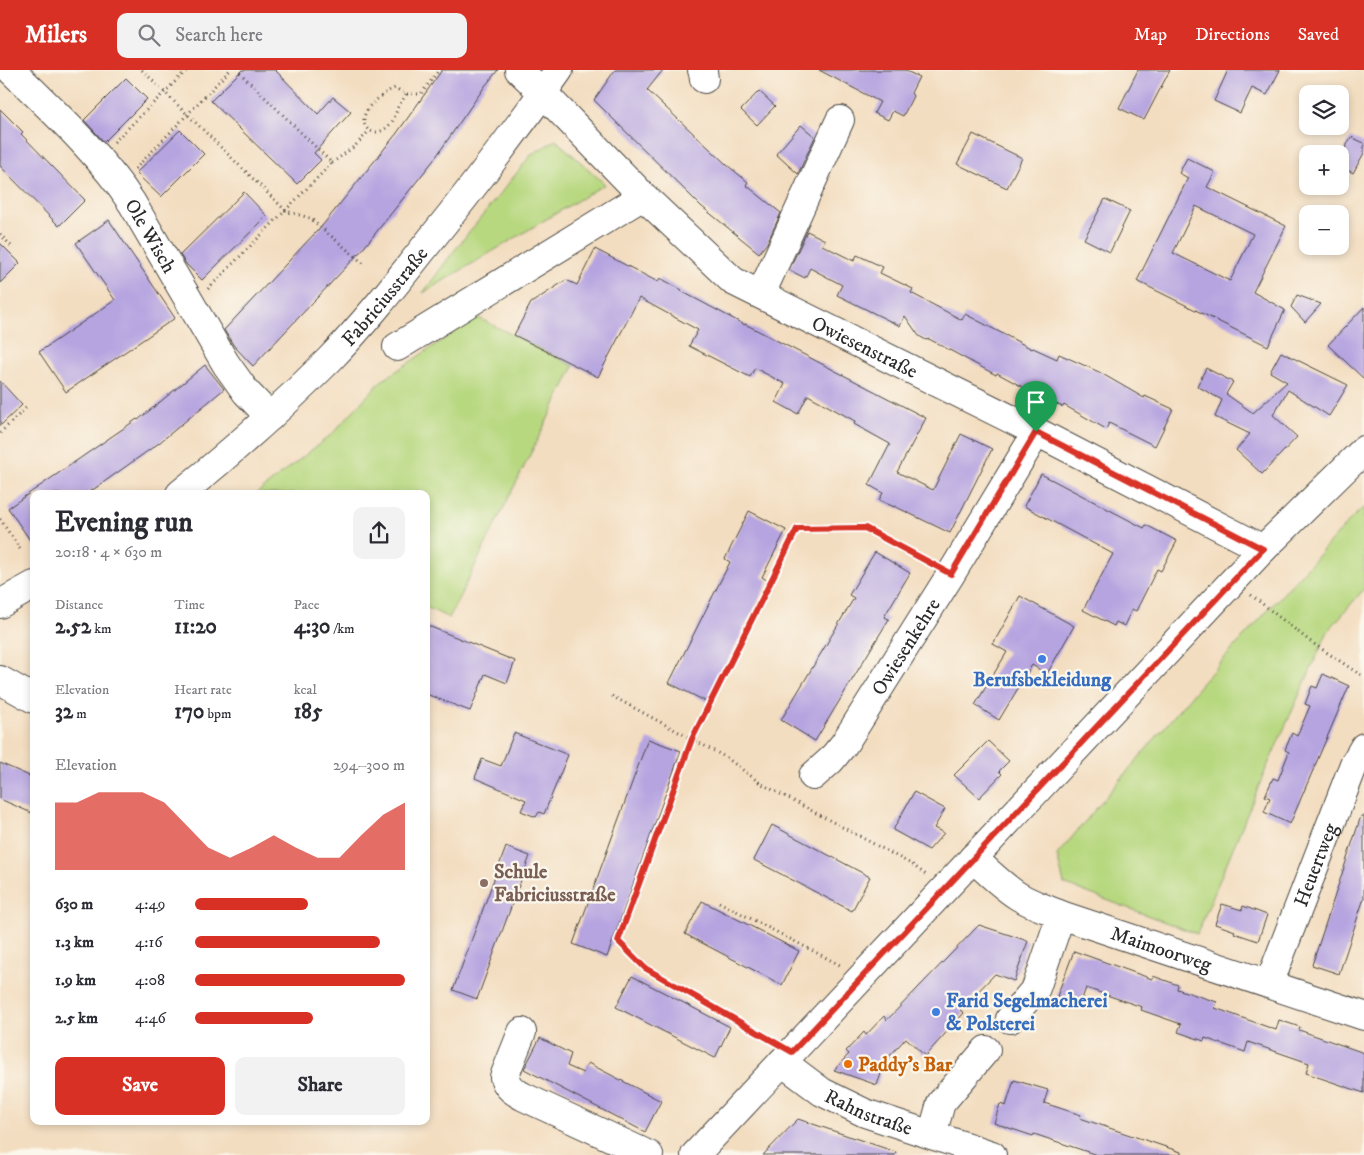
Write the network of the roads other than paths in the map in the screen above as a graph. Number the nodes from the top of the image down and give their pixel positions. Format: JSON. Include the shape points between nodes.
{"nodes":[{"id":1,"x":11,"y":70,"type":"edge"},
{"id":2,"x":519,"y":70,"type":"edge"},
{"id":3,"x":559,"y":70,"type":"edge"},
{"id":4,"x":543,"y":93,"type":"junction"},
{"id":5,"x":840,"y":120,"type":"dead end"},
{"id":6,"x":643,"y":196,"type":"junction"},
{"id":7,"x":761,"y":294,"type":"junction"},
{"id":8,"x":397,"y":347,"type":"dead end"},
{"id":9,"x":270,"y":417,"type":"junction"},
{"id":10,"x":1036,"y":432,"type":"junction"},
{"id":11,"x":1364,"y":450,"type":"edge"},
{"id":12,"x":185,"y":490,"type":"edge"},
{"id":13,"x":1263,"y":549,"type":"junction"},
{"id":14,"x":30,"y":587,"type":"edge"},
{"id":15,"x":0,"y":604,"type":"edge"},
{"id":16,"x":0,"y":680,"type":"edge"},
{"id":17,"x":30,"y":697,"type":"edge"},
{"id":18,"x":1364,"y":747,"type":"edge"},
{"id":19,"x":813,"y":776,"type":"dead end"},
{"id":20,"x":973,"y":858,"type":"junction"},
{"id":21,"x":1061,"y":915,"type":"junction"},
{"id":22,"x":1269,"y":984,"type":"junction"},
{"id":23,"x":1364,"y":1016,"type":"edge"},
{"id":24,"x":1010,"y":1019,"type":"dead end"},
{"id":25,"x":522,"y":1032,"type":"dead end"},
{"id":26,"x":986,"y":1050,"type":"dead end"},
{"id":27,"x":787,"y":1057,"type":"junction"},
{"id":28,"x":932,"y":1135,"type":"junction"},
{"id":29,"x":649,"y":1155,"type":"edge"},
{"id":30,"x":694,"y":1155,"type":"edge"},
{"id":31,"x":992,"y":1155,"type":"edge"}],
"edges":[{"from":1,"to":9,"type":"street","name":"Ole Wisch","via":[[120,184],[226,364]]},
{"from":2,"to":4,"type":"street","name":"Owiesenstraße"},
{"from":3,"to":4,"type":"street","name":"Fabriciusstraße"},
{"from":4,"to":6,"type":"street","name":"Owiesenstraße"},
{"from":4,"to":9,"type":"street","name":"Fabriciusstraße","via":[[392,288],[330,359]]},
{"from":5,"to":7,"type":"street"},
{"from":6,"to":7,"type":"street","name":"Owiesenstraße","via":[[733,281]]},
{"from":6,"to":8,"type":"street"},
{"from":7,"to":10,"type":"street","name":"Owiesenstraße"},
{"from":9,"to":12,"type":"street","name":"Fabriciusstraße"},
{"from":10,"to":13,"type":"street","name":"Owiesenstraße"},
{"from":10,"to":19,"type":"street","name":"Owiesenkehre","via":[[844,744]]},
{"from":11,"to":13,"type":"street"},
{"from":13,"to":20,"type":"street"},
{"from":14,"to":15,"type":"street"},
{"from":16,"to":17,"type":"street"},
{"from":18,"to":22,"type":"street","name":"Heuertweg","via":[[1354,764]]},
{"from":20,"to":21,"type":"street","name":"Maimoorweg","via":[[1018,896]]},
{"from":20,"to":27,"type":"street"},
{"from":21,"to":22,"type":"street","name":"Maimoorweg"},
{"from":21,"to":24,"type":"street","via":[[1036,988]]},
{"from":22,"to":23,"type":"street","name":"Maimoorweg"},
{"from":25,"to":29,"type":"street","via":[[504,1078],[510,1089]]},
{"from":26,"to":28,"type":"street","via":[[941,1103]]},
{"from":27,"to":28,"type":"street","name":"Rahnstraße","via":[[822,1092],[865,1113]]},
{"from":27,"to":30,"type":"street"},
{"from":28,"to":31,"type":"street","name":"Rahnstraße"}]}
